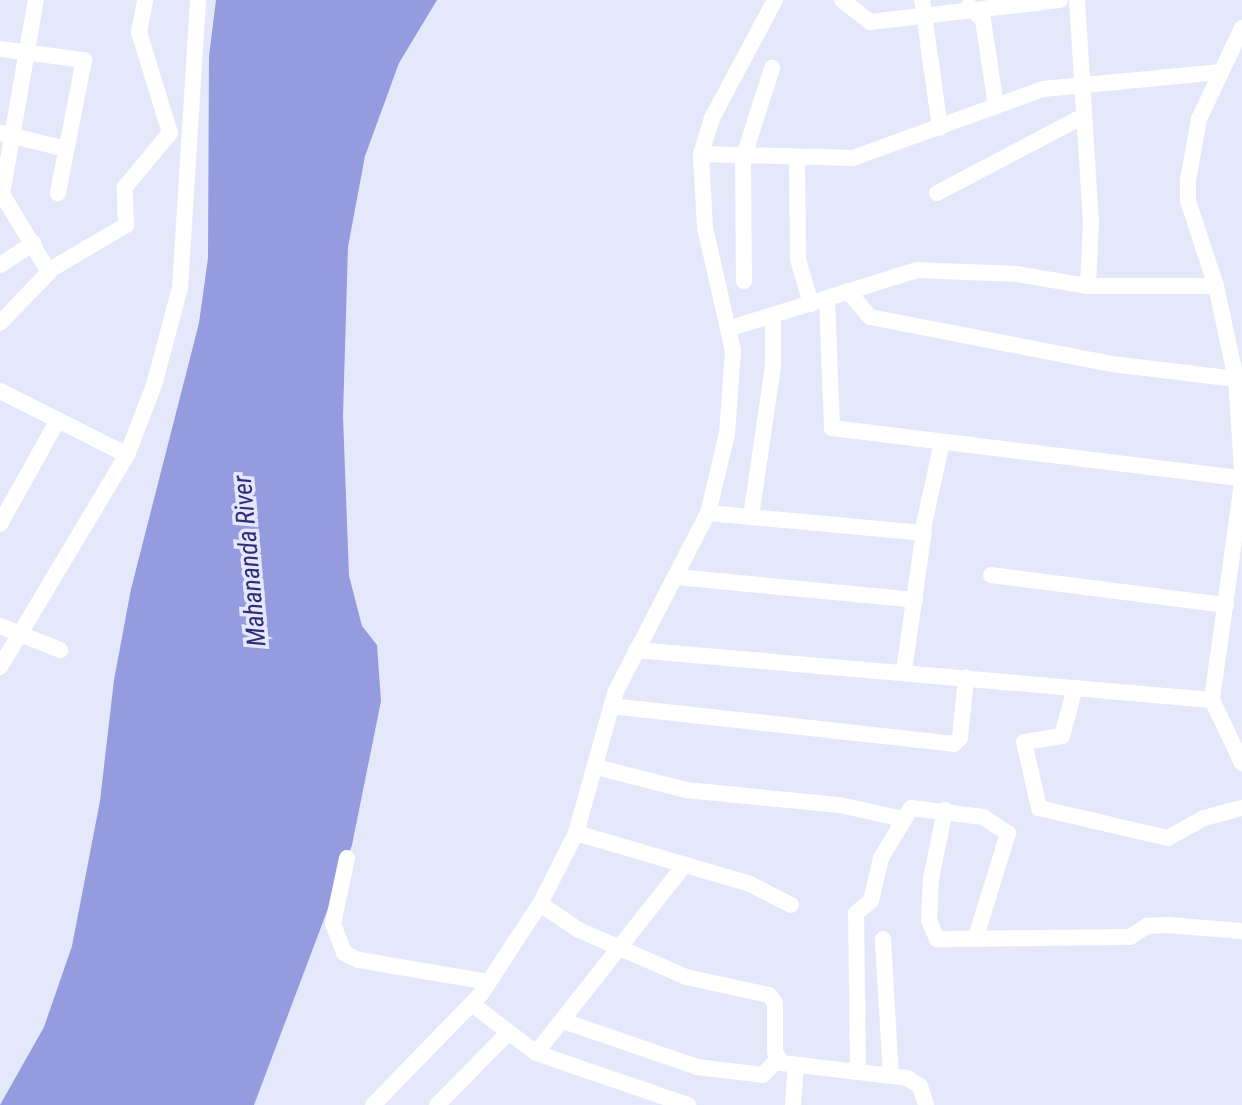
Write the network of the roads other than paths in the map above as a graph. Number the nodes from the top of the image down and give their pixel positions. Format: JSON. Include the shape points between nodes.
{"nodes":[{"id":1,"x":36,"y":0,"type":"edge"},
{"id":2,"x":145,"y":0,"type":"edge"},
{"id":3,"x":198,"y":0,"type":"edge"},
{"id":4,"x":775,"y":0,"type":"edge"},
{"id":5,"x":842,"y":0,"type":"edge"},
{"id":6,"x":1060,"y":0,"type":"edge"},
{"id":7,"x":1077,"y":0,"type":"edge"},
{"id":8,"x":1026,"y":3,"type":"edge"},
{"id":9,"x":969,"y":4,"type":"edge"},
{"id":10,"x":923,"y":7,"type":"edge"},
{"id":11,"x":1242,"y":28,"type":"edge"},
{"id":12,"x":0,"y":49,"type":"edge"},
{"id":13,"x":29,"y":51,"type":"junction"},
{"id":14,"x":772,"y":68,"type":"dead end"},
{"id":15,"x":1221,"y":72,"type":"junction"},
{"id":16,"x":1081,"y":87,"type":"junction"},
{"id":17,"x":996,"y":106,"type":"junction"},
{"id":18,"x":1080,"y":118,"type":"junction"},
{"id":19,"x":940,"y":128,"type":"junction"},
{"id":20,"x":5,"y":134,"type":"edge"},
{"id":21,"x":66,"y":149,"type":"junction"},
{"id":22,"x":701,"y":154,"type":"junction"},
{"id":23,"x":797,"y":158,"type":"junction"},
{"id":24,"x":743,"y":159,"type":"junction"},
{"id":25,"x":58,"y":193,"type":"dead end"},
{"id":26,"x":937,"y":193,"type":"dead end"},
{"id":27,"x":34,"y":243,"type":"junction"},
{"id":28,"x":0,"y":265,"type":"edge"},
{"id":29,"x":48,"y":271,"type":"junction"},
{"id":30,"x":744,"y":281,"type":"dead end"},
{"id":31,"x":1088,"y":286,"type":"junction"},
{"id":32,"x":1216,"y":286,"type":"junction"},
{"id":33,"x":848,"y":291,"type":"junction"},
{"id":34,"x":819,"y":301,"type":"junction"},
{"id":35,"x":773,"y":318,"type":"junction"},
{"id":36,"x":0,"y":323,"type":"edge"},
{"id":37,"x":731,"y":328,"type":"junction"},
{"id":38,"x":1236,"y":379,"type":"junction"},
{"id":39,"x":0,"y":391,"type":"edge"},
{"id":40,"x":58,"y":420,"type":"junction"},
{"id":41,"x":942,"y":442,"type":"junction"},
{"id":42,"x":127,"y":455,"type":"junction"},
{"id":43,"x":1242,"y":470,"type":"edge"},
{"id":44,"x":1242,"y":480,"type":"edge"},
{"id":45,"x":708,"y":513,"type":"junction"},
{"id":46,"x":751,"y":517,"type":"junction"},
{"id":47,"x":0,"y":524,"type":"edge"},
{"id":48,"x":924,"y":531,"type":"junction"},
{"id":49,"x":991,"y":575,"type":"dead end"},
{"id":50,"x":677,"y":577,"type":"junction"},
{"id":51,"x":915,"y":600,"type":"junction"},
{"id":52,"x":1226,"y":605,"type":"junction"},
{"id":53,"x":0,"y":626,"type":"edge"},
{"id":54,"x":19,"y":633,"type":"junction"},
{"id":55,"x":60,"y":650,"type":"dead end"},
{"id":56,"x":636,"y":650,"type":"junction"},
{"id":57,"x":0,"y":667,"type":"edge"},
{"id":58,"x":904,"y":671,"type":"junction"},
{"id":59,"x":966,"y":677,"type":"junction"},
{"id":60,"x":1075,"y":688,"type":"junction"},
{"id":61,"x":1212,"y":700,"type":"junction"},
{"id":62,"x":611,"y":706,"type":"junction"},
{"id":63,"x":1242,"y":763,"type":"edge"},
{"id":64,"x":596,"y":767,"type":"junction"},
{"id":65,"x":1242,"y":808,"type":"edge"},
{"id":66,"x":945,"y":810,"type":"junction"},
{"id":67,"x":902,"y":819,"type":"junction"},
{"id":68,"x":576,"y":833,"type":"junction"},
{"id":69,"x":347,"y":858,"type":"dead end"},
{"id":70,"x":683,"y":867,"type":"junction"},
{"id":71,"x":540,"y":904,"type":"junction"},
{"id":72,"x":791,"y":905,"type":"dead end"},
{"id":73,"x":1242,"y":931,"type":"edge"},
{"id":74,"x":976,"y":937,"type":"junction"},
{"id":75,"x":883,"y":939,"type":"dead end"},
{"id":76,"x":619,"y":949,"type":"junction"},
{"id":77,"x":489,"y":982,"type":"junction"},
{"id":78,"x":472,"y":1004,"type":"junction"},
{"id":79,"x":563,"y":1021,"type":"junction"},
{"id":80,"x":507,"y":1034,"type":"junction"},
{"id":81,"x":536,"y":1053,"type":"junction"},
{"id":82,"x":778,"y":1059,"type":"junction"},
{"id":83,"x":796,"y":1066,"type":"junction"},
{"id":84,"x":858,"y":1072,"type":"junction"},
{"id":85,"x":891,"y":1076,"type":"junction"},
{"id":86,"x":373,"y":1105,"type":"edge"},
{"id":87,"x":437,"y":1105,"type":"edge"},
{"id":88,"x":688,"y":1105,"type":"edge"},
{"id":89,"x":793,"y":1105,"type":"edge"},
{"id":90,"x":926,"y":1105,"type":"edge"}],
"edges":[{"from":1,"to":13,"type":"street"},
{"from":2,"to":29,"type":"street","via":[[140,39],[170,133],[125,187],[126,225]]},
{"from":3,"to":42,"type":"street","via":[[180,288],[154,385]]},
{"from":4,"to":22,"type":"street","via":[[712,118]]},
{"from":5,"to":10,"type":"street","via":[[870,22]]},
{"from":6,"to":8,"type":"street"},
{"from":7,"to":16,"type":"street"},
{"from":8,"to":9,"type":"street"},
{"from":9,"to":10,"type":"street"},
{"from":9,"to":17,"type":"street","via":[[983,20]]},
{"from":10,"to":19,"type":"street"},
{"from":11,"to":15,"type":"street"},
{"from":12,"to":13,"type":"street"},
{"from":13,"to":20,"type":"street"},
{"from":13,"to":21,"type":"street","via":[[84,60]]},
{"from":14,"to":24,"type":"street"},
{"from":15,"to":16,"type":"street"},
{"from":15,"to":32,"type":"street","via":[[1199,119],[1188,180],[1188,201]]},
{"from":16,"to":17,"type":"street","via":[[1049,87]]},
{"from":16,"to":18,"type":"street"},
{"from":17,"to":19,"type":"street"},
{"from":18,"to":26,"type":"street"},
{"from":18,"to":31,"type":"street","via":[[1091,222]]},
{"from":19,"to":23,"type":"street","via":[[853,158]]},
{"from":20,"to":21,"type":"street"},
{"from":20,"to":27,"type":"street","via":[[2,194]]},
{"from":21,"to":25,"type":"street"},
{"from":22,"to":24,"type":"street"},
{"from":22,"to":37,"type":"street","via":[[705,228]]},
{"from":23,"to":24,"type":"street"},
{"from":23,"to":34,"type":"street","via":[[798,259]]},
{"from":24,"to":30,"type":"street"},
{"from":27,"to":28,"type":"street"},
{"from":27,"to":29,"type":"street"},
{"from":29,"to":36,"type":"street"},
{"from":31,"to":32,"type":"street"},
{"from":31,"to":33,"type":"street","via":[[1016,274],[917,270]]},
{"from":32,"to":38,"type":"street"},
{"from":33,"to":34,"type":"street"},
{"from":33,"to":38,"type":"street","via":[[870,317],[1112,364]]},
{"from":34,"to":35,"type":"street"},
{"from":34,"to":41,"type":"street","via":[[832,428]]},
{"from":35,"to":37,"type":"street"},
{"from":35,"to":46,"type":"street","via":[[773,366]]},
{"from":37,"to":45,"type":"street","via":[[727,434]]},
{"from":38,"to":43,"type":"street"},
{"from":39,"to":40,"type":"street"},
{"from":40,"to":42,"type":"street"},
{"from":40,"to":47,"type":"street"},
{"from":41,"to":44,"type":"street"},
{"from":41,"to":48,"type":"street"},
{"from":42,"to":54,"type":"street"},
{"from":44,"to":52,"type":"street"},
{"from":45,"to":46,"type":"street"},
{"from":45,"to":50,"type":"street"},
{"from":46,"to":48,"type":"street"},
{"from":48,"to":51,"type":"street"},
{"from":49,"to":52,"type":"street"},
{"from":50,"to":51,"type":"street"},
{"from":50,"to":56,"type":"street"},
{"from":51,"to":58,"type":"street"},
{"from":52,"to":61,"type":"street"},
{"from":53,"to":54,"type":"street"},
{"from":54,"to":55,"type":"street"},
{"from":54,"to":57,"type":"street"},
{"from":56,"to":58,"type":"street"},
{"from":56,"to":62,"type":"street"},
{"from":58,"to":59,"type":"street"},
{"from":59,"to":60,"type":"street"},
{"from":59,"to":62,"type":"street","via":[[960,738],[954,744]]},
{"from":60,"to":61,"type":"street"},
{"from":60,"to":65,"type":"street","via":[[1062,736],[1024,742],[1038,807],[1168,838],[1204,818]]},
{"from":61,"to":63,"type":"street"},
{"from":62,"to":64,"type":"street"},
{"from":64,"to":67,"type":"street","via":[[686,790],[840,805]]},
{"from":64,"to":68,"type":"street"},
{"from":66,"to":67,"type":"street","via":[[915,807]]},
{"from":66,"to":74,"type":"street","via":[[931,879],[931,931],[937,939]]},
{"from":66,"to":74,"type":"street","via":[[983,817],[1008,833]]},
{"from":67,"to":84,"type":"street","via":[[881,858],[871,901],[856,913]]},
{"from":68,"to":70,"type":"street","via":[[632,846]]},
{"from":68,"to":71,"type":"street"},
{"from":69,"to":77,"type":"street","via":[[333,924],[344,953]]},
{"from":70,"to":72,"type":"street","via":[[750,884]]},
{"from":70,"to":76,"type":"street"},
{"from":71,"to":76,"type":"street"},
{"from":71,"to":77,"type":"street"},
{"from":73,"to":74,"type":"street","via":[[1167,925],[1147,926],[1130,937]]},
{"from":75,"to":85,"type":"street"},
{"from":76,"to":79,"type":"street"},
{"from":76,"to":82,"type":"street","via":[[706,984],[769,995],[775,1003]]},
{"from":77,"to":78,"type":"street"},
{"from":78,"to":80,"type":"street"},
{"from":78,"to":86,"type":"street"},
{"from":79,"to":81,"type":"street"},
{"from":79,"to":82,"type":"street","via":[[697,1067],[763,1075]]},
{"from":80,"to":81,"type":"street"},
{"from":80,"to":87,"type":"street"},
{"from":81,"to":88,"type":"street"},
{"from":82,"to":83,"type":"street"},
{"from":83,"to":84,"type":"street"},
{"from":83,"to":89,"type":"street"},
{"from":84,"to":85,"type":"street"},
{"from":85,"to":90,"type":"street","via":[[915,1082]]}]}
